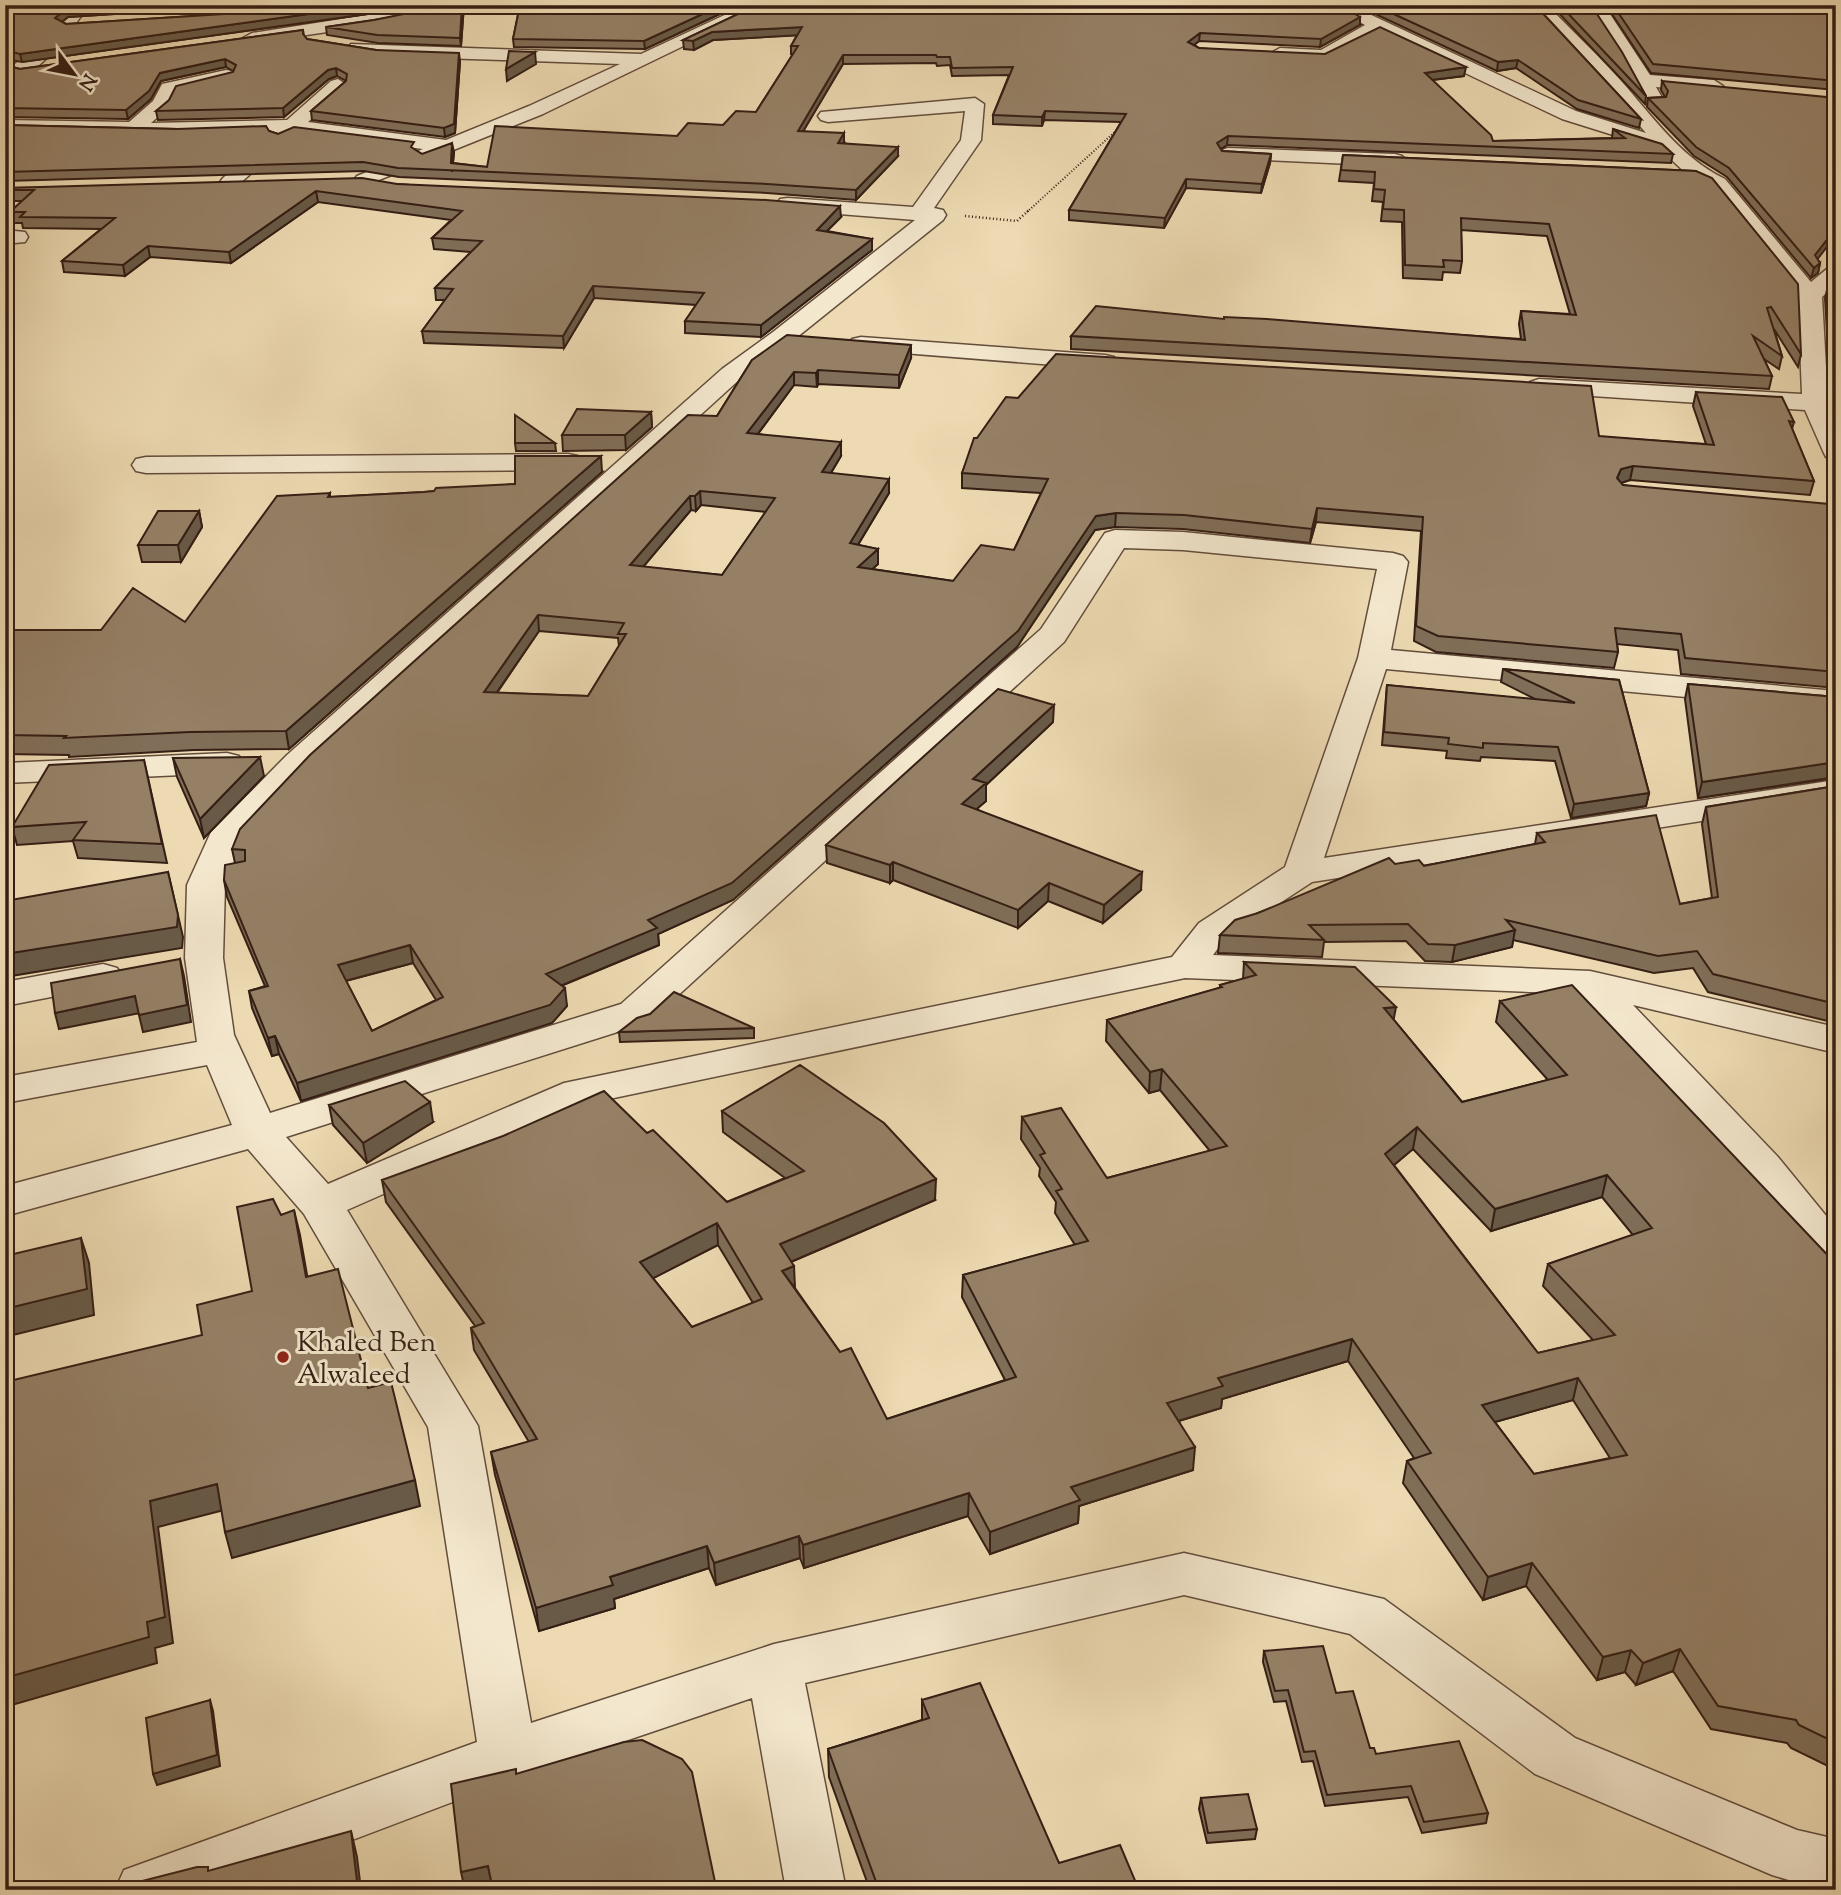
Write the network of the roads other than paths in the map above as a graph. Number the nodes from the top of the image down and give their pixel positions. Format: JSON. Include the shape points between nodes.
{"nodes":[{"id":1,"x":81,"y":5,"type":"edge"},
{"id":2,"x":354,"y":5,"type":"edge"},
{"id":3,"x":450,"y":5,"type":"edge"},
{"id":4,"x":760,"y":5,"type":"edge"},
{"id":5,"x":1336,"y":5,"type":"edge"},
{"id":6,"x":1538,"y":5,"type":"edge"},
{"id":7,"x":1595,"y":5,"type":"edge"},
{"id":8,"x":376,"y":21,"type":"junction"},
{"id":9,"x":93,"y":23,"type":"edge"},
{"id":10,"x":68,"y":25,"type":"junction"},
{"id":11,"x":1378,"y":25,"type":"junction"},
{"id":12,"x":279,"y":34,"type":"junction"},
{"id":13,"x":239,"y":39,"type":"edge"},
{"id":14,"x":1265,"y":52,"type":"edge"},
{"id":15,"x":645,"y":59,"type":"junction"},
{"id":16,"x":49,"y":66,"type":"edge"},
{"id":17,"x":14,"y":68,"type":"edge"},
{"id":18,"x":226,"y":75,"type":"edge"},
{"id":19,"x":5,"y":80,"type":"edge"},
{"id":20,"x":1643,"y":80,"type":"junction"},
{"id":21,"x":338,"y":85,"type":"edge"},
{"id":22,"x":1738,"y":89,"type":"edge"},
{"id":23,"x":828,"y":116,"type":"dead end"},
{"id":24,"x":5,"y":126,"type":"edge"},
{"id":25,"x":289,"y":126,"type":"junction"},
{"id":26,"x":135,"y":127,"type":"junction"},
{"id":27,"x":1663,"y":139,"type":"junction"},
{"id":28,"x":448,"y":146,"type":"junction"},
{"id":29,"x":1228,"y":154,"type":"edge"},
{"id":30,"x":1421,"y":162,"type":"edge"},
{"id":31,"x":1665,"y":171,"type":"edge"},
{"id":32,"x":1698,"y":174,"type":"junction"},
{"id":33,"x":270,"y":182,"type":"edge"},
{"id":34,"x":426,"y":187,"type":"edge"},
{"id":35,"x":753,"y":202,"type":"edge"},
{"id":36,"x":927,"y":215,"type":"junction"},
{"id":37,"x":1836,"y":273,"type":"edge"},
{"id":38,"x":1811,"y":302,"type":"junction"},
{"id":39,"x":1836,"y":310,"type":"edge"},
{"id":40,"x":782,"y":337,"type":"junction"},
{"id":41,"x":1128,"y":363,"type":"edge"},
{"id":42,"x":1513,"y":385,"type":"edge"},
{"id":43,"x":1815,"y":403,"type":"junction"},
{"id":44,"x":1836,"y":451,"type":"edge"},
{"id":45,"x":636,"y":461,"type":"junction"},
{"id":46,"x":146,"y":465,"type":"dead end"},
{"id":47,"x":1374,"y":658,"type":"junction"},
{"id":48,"x":1836,"y":701,"type":"edge"},
{"id":49,"x":299,"y":762,"type":"junction"},
{"id":50,"x":5,"y":773,"type":"edge"},
{"id":51,"x":1836,"y":790,"type":"edge"},
{"id":52,"x":1301,"y":873,"type":"junction"},
{"id":53,"x":204,"y":958,"type":"junction"},
{"id":54,"x":1185,"y":966,"type":"junction"},
{"id":55,"x":1590,"y":983,"type":"junction"},
{"id":56,"x":5,"y":994,"type":"edge"},
{"id":57,"x":1836,"y":1040,"type":"edge"},
{"id":58,"x":221,"y":1050,"type":"junction"},
{"id":59,"x":5,"y":1090,"type":"edge"},
{"id":60,"x":257,"y":1132,"type":"junction"},
{"id":61,"x":5,"y":1201,"type":"edge"},
{"id":62,"x":321,"y":1204,"type":"junction"},
{"id":63,"x":1836,"y":1260,"type":"edge"},
{"id":64,"x":774,"y":1667,"type":"junction"},
{"id":65,"x":508,"y":1756,"type":"junction"},
{"id":66,"x":1809,"y":1871,"type":"edge"},
{"id":67,"x":145,"y":1890,"type":"edge"},
{"id":68,"x":816,"y":1890,"type":"edge"}],
"edges":[{"from":1,"to":10,"type":"street"},
{"from":2,"to":8,"type":"street"},
{"from":3,"to":8,"type":"street"},
{"from":4,"to":15,"type":"street"},
{"from":5,"to":11,"type":"street"},
{"from":6,"to":27,"type":"street"},
{"from":7,"to":20,"type":"street"},
{"from":8,"to":12,"type":"street"},
{"from":9,"to":10,"type":"street"},
{"from":10,"to":17,"type":"street"},
{"from":11,"to":14,"type":"street","via":[[1325,55]]},
{"from":11,"to":27,"type":"street","via":[[1569,115]]},
{"from":12,"to":13,"type":"street"},
{"from":12,"to":15,"type":"street","via":[[377,51]]},
{"from":15,"to":28,"type":"street"},
{"from":16,"to":17,"type":"street"},
{"from":17,"to":19,"type":"street"},
{"from":18,"to":26,"type":"street","via":[[169,88],[161,104]]},
{"from":20,"to":22,"type":"street"},
{"from":20,"to":27,"type":"street","via":[[1659,109]]},
{"from":21,"to":25,"type":"street"},
{"from":23,"to":36,"type":"street","via":[[975,104],[971,140]]},
{"from":24,"to":26,"type":"street"},
{"from":25,"to":26,"type":"street"},
{"from":25,"to":28,"type":"street"},
{"from":25,"to":33,"type":"street","via":[[217,183]]},
{"from":27,"to":32,"type":"street"},
{"from":28,"to":34,"type":"street","via":[[351,181]]},
{"from":29,"to":30,"type":"street"},
{"from":31,"to":32,"type":"street"},
{"from":32,"to":38,"type":"street","via":[[1718,183]]},
{"from":35,"to":36,"type":"street"},
{"from":36,"to":40,"type":"street"},
{"from":37,"to":38,"type":"street"},
{"from":38,"to":39,"type":"street"},
{"from":38,"to":43,"type":"street"},
{"from":40,"to":41,"type":"street"},
{"from":40,"to":45,"type":"street","via":[[731,374]]},
{"from":42,"to":43,"type":"street"},
{"from":43,"to":44,"type":"street"},
{"from":45,"to":46,"type":"street"},
{"from":45,"to":49,"type":"street"},
{"from":47,"to":48,"type":"street"},
{"from":47,"to":52,"type":"street"},
{"from":47,"to":60,"type":"street","via":[[1393,562],[1183,541],[1115,540],[1053,635],[635,1013]]},
{"from":49,"to":50,"type":"street"},
{"from":49,"to":53,"type":"street","via":[[224,840],[206,885]]},
{"from":51,"to":52,"type":"street"},
{"from":52,"to":54,"type":"street","via":[[1212,931]]},
{"from":53,"to":56,"type":"street"},
{"from":53,"to":58,"type":"street","via":[[214,1035]]},
{"from":54,"to":55,"type":"street"},
{"from":54,"to":62,"type":"street","via":[[579,1092]]},
{"from":55,"to":57,"type":"street"},
{"from":55,"to":63,"type":"street","via":[[1763,1167]]},
{"from":58,"to":59,"type":"street"},
{"from":58,"to":60,"type":"street"},
{"from":60,"to":61,"type":"street"},
{"from":60,"to":62,"type":"street"},
{"from":62,"to":65,"type":"street","via":[[453,1426]]},
{"from":64,"to":65,"type":"street"},
{"from":64,"to":66,"type":"street","via":[[1184,1574],[1365,1615],[1555,1756]]},
{"from":64,"to":68,"type":"street"},
{"from":65,"to":67,"type":"street"}]}
